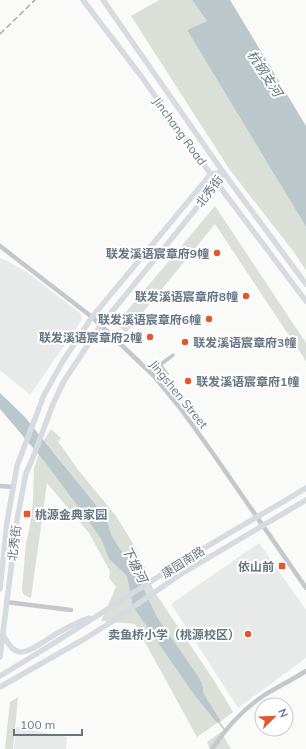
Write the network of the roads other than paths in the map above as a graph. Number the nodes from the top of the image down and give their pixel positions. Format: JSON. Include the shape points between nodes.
{"nodes":[{"id":1,"x":82,"y":0,"type":"edge"},
{"id":2,"x":103,"y":0,"type":"edge"},
{"id":3,"x":224,"y":172,"type":"junction"},
{"id":4,"x":211,"y":174,"type":"junction"},
{"id":5,"x":217,"y":183,"type":"junction"},
{"id":6,"x":0,"y":246,"type":"edge"},
{"id":7,"x":306,"y":284,"type":"edge"},
{"id":8,"x":306,"y":301,"type":"edge"},
{"id":9,"x":92,"y":317,"type":"junction"},
{"id":10,"x":101,"y":325,"type":"junction"},
{"id":11,"x":173,"y":355,"type":"dead end"},
{"id":12,"x":158,"y":381,"type":"junction"},
{"id":13,"x":0,"y":486,"type":"edge"},
{"id":14,"x":14,"y":487,"type":"junction"},
{"id":15,"x":306,"y":488,"type":"edge"},
{"id":16,"x":306,"y":500,"type":"edge"},
{"id":17,"x":258,"y":517,"type":"junction"},
{"id":18,"x":264,"y":525,"type":"junction"},
{"id":19,"x":306,"y":588,"type":"edge"},
{"id":20,"x":0,"y":589,"type":"edge"},
{"id":21,"x":6,"y":602,"type":"junction"},
{"id":22,"x":71,"y":610,"type":"dead end"},
{"id":23,"x":97,"y":615,"type":"junction"},
{"id":24,"x":3,"y":634,"type":"junction"},
{"id":25,"x":0,"y":657,"type":"edge"},
{"id":26,"x":306,"y":671,"type":"edge"},
{"id":27,"x":0,"y":676,"type":"edge"},
{"id":28,"x":0,"y":687,"type":"edge"},
{"id":29,"x":212,"y":749,"type":"edge"}],
"edges":[{"from":1,"to":4,"type":"main road","name":"Jinchang Road","via":[[141,76]]},
{"from":2,"to":3,"type":"main road","name":"Jinchang Road"},
{"from":3,"to":4,"type":"main road","name":"北秀街"},
{"from":3,"to":5,"type":"main road","name":"北秀街"},
{"from":3,"to":7,"type":"main road","name":"Jinchang Road"},
{"from":4,"to":5,"type":"main road","name":"Jinchang Road"},
{"from":4,"to":9,"type":"main road","name":"北秀街"},
{"from":5,"to":8,"type":"main road","name":"Jinchang Road"},
{"from":5,"to":10,"type":"main road","name":"北秀街"},
{"from":6,"to":9,"type":"street","name":"Jingshen Street"},
{"from":9,"to":10,"type":"street","name":"Jingshen Street"},
{"from":9,"to":14,"type":"main road","name":"北秀街","via":[[44,395],[17,466]]},
{"from":10,"to":12,"type":"street","name":"Jingshen Street"},
{"from":10,"to":21,"type":"main road","name":"北秀街","via":[[64,381],[26,473]]},
{"from":11,"to":12,"type":"street","via":[[160,365],[167,374]]},
{"from":12,"to":17,"type":"street","name":"Jingshen Street"},
{"from":13,"to":14,"type":"street"},
{"from":14,"to":20,"type":"main road","name":"北秀街","via":[[7,522]]},
{"from":15,"to":17,"type":"main road","name":"康园南路"},
{"from":16,"to":18,"type":"main road","name":"康园南路"},
{"from":17,"to":18,"type":"street","name":"Jingshen Street"},
{"from":17,"to":23,"type":"main road","name":"康园南路"},
{"from":18,"to":19,"type":"street","name":"Jingshen Street"},
{"from":18,"to":28,"type":"main road","name":"康园南路","via":[[161,586],[86,638]]},
{"from":21,"to":22,"type":"street"},
{"from":21,"to":24,"type":"main road","name":"北秀街"},
{"from":23,"to":24,"type":"main road","via":[[62,630],[27,651],[15,650]]},
{"from":23,"to":27,"type":"main road","name":"康园南路"},
{"from":24,"to":25,"type":"main road","name":"北秀街"},
{"from":26,"to":29,"type":"street","via":[[263,696],[227,728]]}]}
